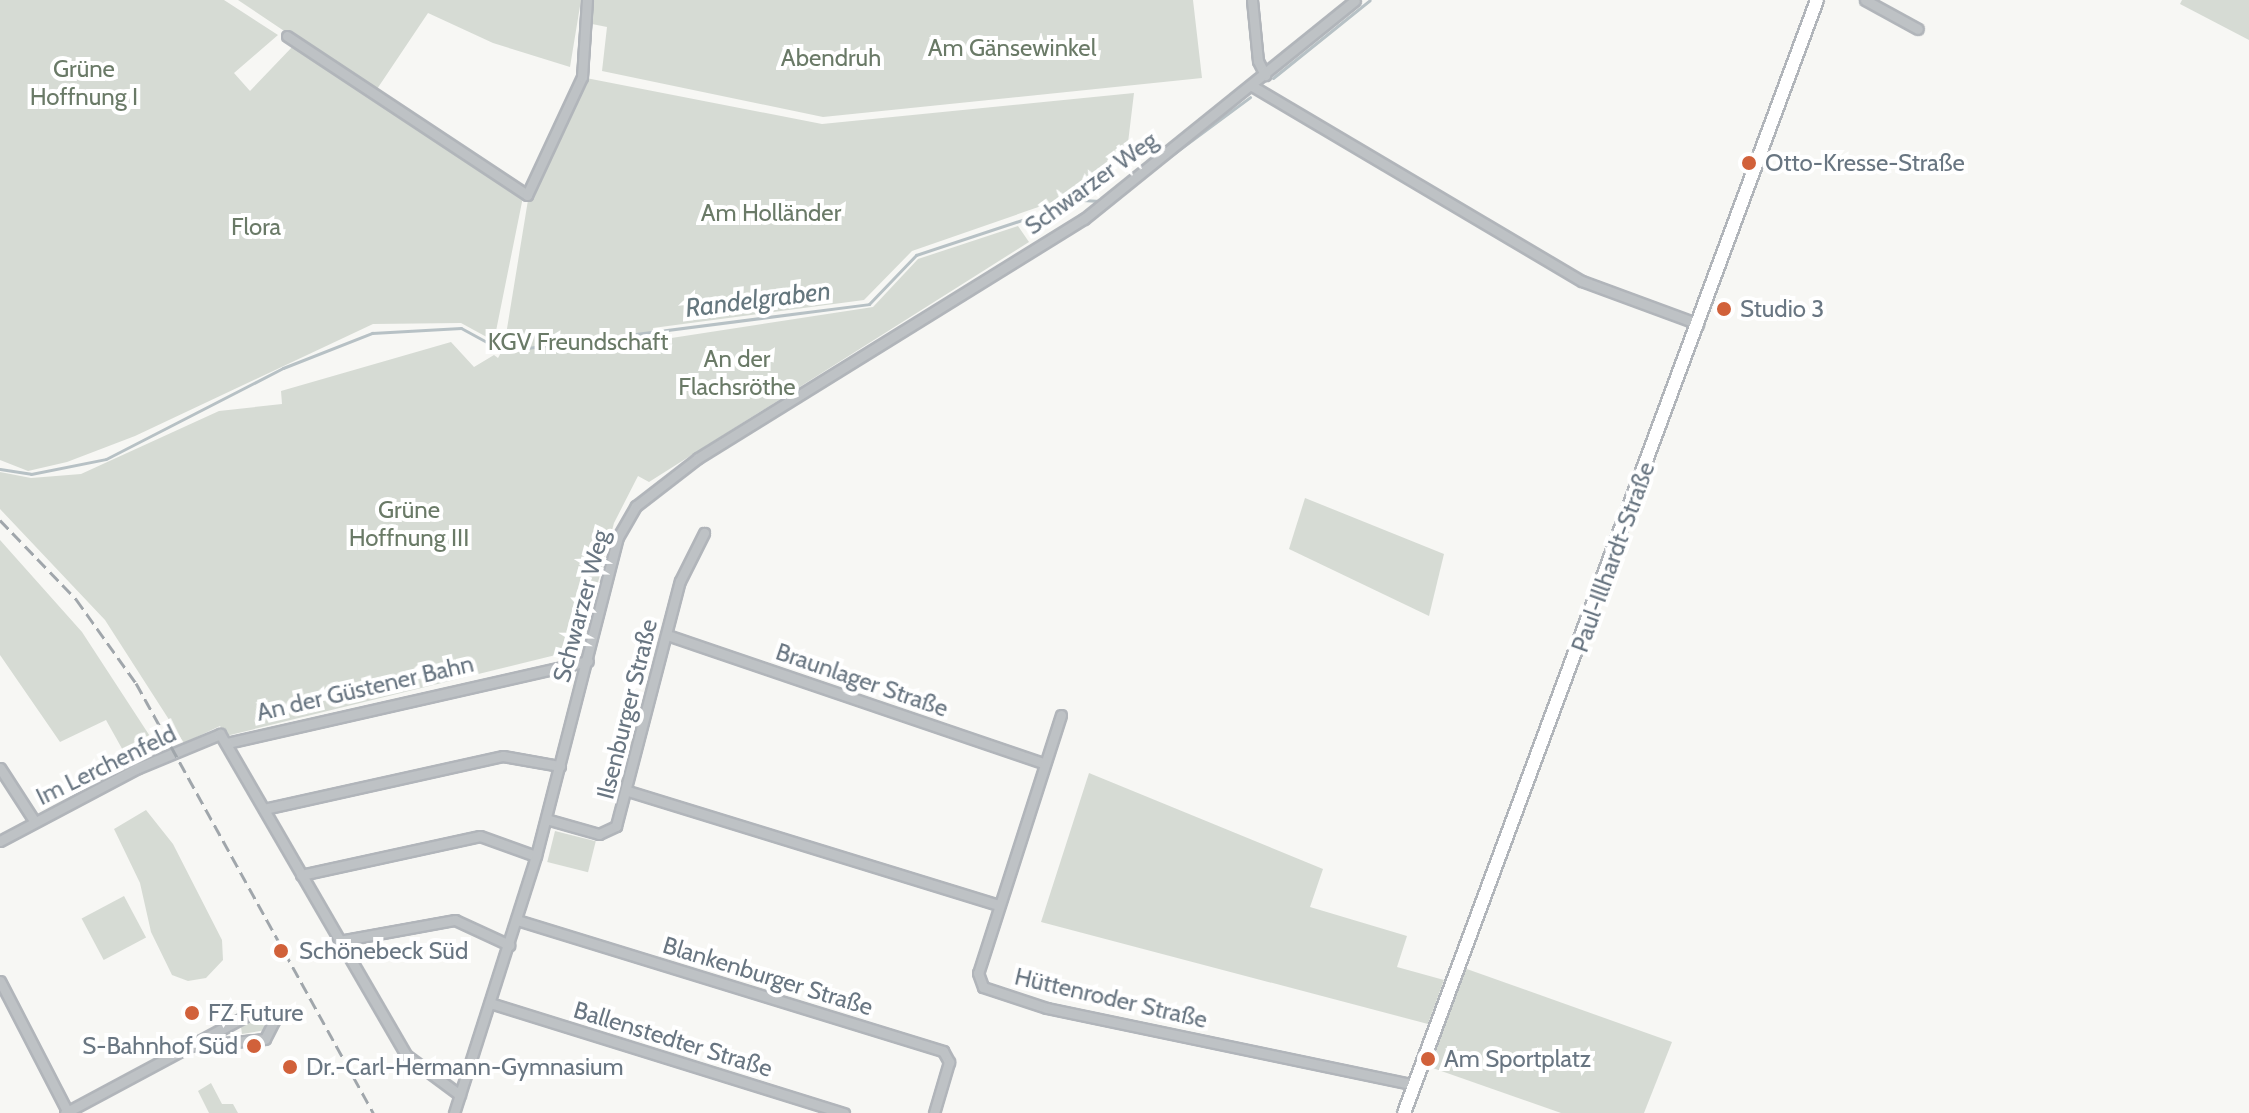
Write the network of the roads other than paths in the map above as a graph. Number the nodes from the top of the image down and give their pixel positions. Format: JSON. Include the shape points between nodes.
{"nodes":[{"id":1,"x":587,"y":0,"type":"edge"},
{"id":2,"x":1252,"y":0,"type":"edge"},
{"id":3,"x":1355,"y":0,"type":"edge"},
{"id":4,"x":1817,"y":0,"type":"edge"},
{"id":5,"x":1869,"y":1,"type":"edge"},
{"id":6,"x":1918,"y":29,"type":"dead end"},
{"id":7,"x":287,"y":36,"type":"dead end"},
{"id":8,"x":1265,"y":75,"type":"junction"},
{"id":9,"x":1252,"y":86,"type":"junction"},
{"id":10,"x":1698,"y":324,"type":"junction"},
{"id":11,"x":704,"y":533,"type":"dead end"},
{"id":12,"x":667,"y":635,"type":"junction"},
{"id":13,"x":588,"y":661,"type":"junction"},
{"id":14,"x":1061,"y":715,"type":"dead end"},
{"id":15,"x":227,"y":743,"type":"junction"},
{"id":16,"x":1044,"y":763,"type":"junction"},
{"id":17,"x":560,"y":766,"type":"junction"},
{"id":18,"x":0,"y":768,"type":"edge"},
{"id":19,"x":628,"y":791,"type":"junction"},
{"id":20,"x":264,"y":809,"type":"junction"},
{"id":21,"x":546,"y":819,"type":"junction"},
{"id":22,"x":35,"y":822,"type":"junction"},
{"id":23,"x":0,"y":841,"type":"edge"},
{"id":24,"x":536,"y":856,"type":"junction"},
{"id":25,"x":301,"y":875,"type":"junction"},
{"id":26,"x":999,"y":905,"type":"junction"},
{"id":27,"x":517,"y":920,"type":"junction"},
{"id":28,"x":339,"y":941,"type":"junction"},
{"id":29,"x":509,"y":945,"type":"junction"},
{"id":30,"x":0,"y":981,"type":"edge"},
{"id":31,"x":490,"y":1003,"type":"junction"},
{"id":32,"x":192,"y":1046,"type":"junction"},
{"id":33,"x":1414,"y":1085,"type":"junction"},
{"id":34,"x":460,"y":1095,"type":"junction"},
{"id":35,"x":67,"y":1113,"type":"edge"},
{"id":36,"x":454,"y":1113,"type":"edge"},
{"id":37,"x":844,"y":1113,"type":"edge"},
{"id":38,"x":934,"y":1113,"type":"edge"},
{"id":39,"x":1404,"y":1113,"type":"edge"}],
"edges":[{"from":1,"to":7,"type":"street","via":[[582,77],[527,195]]},
{"from":2,"to":8,"type":"street","via":[[1258,61]]},
{"from":3,"to":8,"type":"street"},
{"from":4,"to":10,"type":"street","name":"Paul-Illhardt-Straße"},
{"from":5,"to":6,"type":"street"},
{"from":8,"to":9,"type":"street"},
{"from":9,"to":10,"type":"street","via":[[1582,281]]},
{"from":9,"to":13,"type":"street","name":"Schwarzer Weg","via":[[1095,210],[698,458],[643,498],[618,537]]},
{"from":10,"to":33,"type":"street","name":"Paul-Illhardt-Straße"},
{"from":11,"to":12,"type":"street","name":"Ilsenburger Straße","via":[[680,581]]},
{"from":12,"to":16,"type":"street","name":"Braunlager Straße"},
{"from":12,"to":19,"type":"street","name":"Ilsenburger Straße"},
{"from":13,"to":15,"type":"street","name":"An der Güstener Bahn"},
{"from":13,"to":17,"type":"street","name":"Schwarzer Weg"},
{"from":14,"to":16,"type":"street","name":"Hüttenroder Straße"},
{"from":15,"to":20,"type":"street"},
{"from":15,"to":22,"type":"street","name":"Im Lerchenfeld","via":[[220,734],[171,754]]},
{"from":16,"to":26,"type":"street","name":"Hüttenroder Straße"},
{"from":17,"to":20,"type":"street","via":[[503,756]]},
{"from":17,"to":21,"type":"street","name":"Schwarzer Weg"},
{"from":18,"to":22,"type":"street"},
{"from":19,"to":21,"type":"street","name":"Ilsenburger Straße","via":[[609,833]]},
{"from":19,"to":26,"type":"street"},
{"from":20,"to":25,"type":"street"},
{"from":21,"to":24,"type":"street","name":"Schwarzer Weg"},
{"from":22,"to":23,"type":"street","name":"Im Lerchenfeld"},
{"from":24,"to":25,"type":"street","via":[[474,837]]},
{"from":24,"to":27,"type":"street","name":"Schwarzer Weg"},
{"from":25,"to":28,"type":"street"},
{"from":26,"to":33,"type":"street","name":"Hüttenroder Straße","via":[[978,973],[988,990],[1057,1010]]},
{"from":27,"to":29,"type":"street","name":"Schwarzer Weg"},
{"from":27,"to":38,"type":"street","name":"Blankenburger Straße","via":[[943,1051],[949,1062]]},
{"from":28,"to":29,"type":"street","via":[[455,920]]},
{"from":28,"to":34,"type":"street","via":[[406,1055]]},
{"from":29,"to":31,"type":"street","name":"Schwarzer Weg"},
{"from":30,"to":35,"type":"street"},
{"from":31,"to":34,"type":"street","name":"Schwarzer Weg"},
{"from":31,"to":37,"type":"street","name":"Ballenstedter Straße"},
{"from":32,"to":32,"type":"street","via":[[265,1039],[274,1021],[264,1011],[255,1011]]},
{"from":32,"to":35,"type":"street"},
{"from":33,"to":39,"type":"street","name":"Paul-Illhardt-Straße"},
{"from":34,"to":36,"type":"street","name":"Schwarzer Weg"}]}
